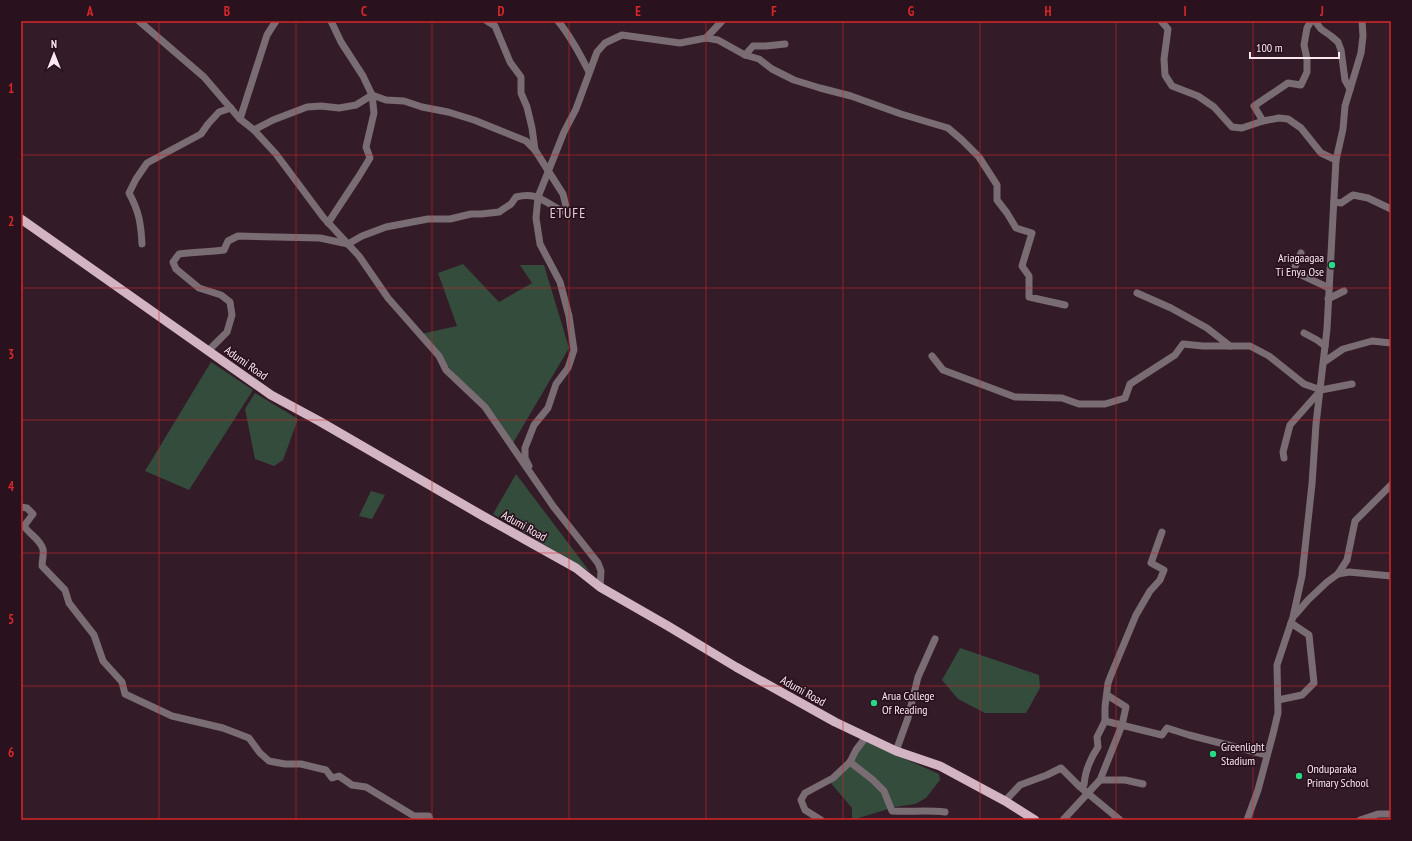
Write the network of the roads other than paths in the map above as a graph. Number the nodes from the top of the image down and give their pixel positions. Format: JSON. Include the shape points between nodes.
{"nodes":[{"id":1,"x":139,"y":21,"type":"edge"},
{"id":2,"x":331,"y":21,"type":"edge"},
{"id":3,"x":487,"y":21,"type":"edge"},
{"id":4,"x":558,"y":21,"type":"edge"},
{"id":5,"x":722,"y":21,"type":"edge"},
{"id":6,"x":1161,"y":21,"type":"edge"},
{"id":7,"x":1311,"y":21,"type":"edge"},
{"id":8,"x":1315,"y":21,"type":"edge"},
{"id":9,"x":1362,"y":21,"type":"edge"},
{"id":10,"x":277,"y":22,"type":"edge"},
{"id":11,"x":706,"y":38,"type":"junction"},
{"id":12,"x":785,"y":44,"type":"dead end"},
{"id":13,"x":745,"y":55,"type":"junction"},
{"id":14,"x":589,"y":72,"type":"junction"},
{"id":15,"x":1350,"y":89,"type":"junction"},
{"id":16,"x":372,"y":95,"type":"junction"},
{"id":17,"x":231,"y":108,"type":"junction"},
{"id":18,"x":240,"y":119,"type":"junction"},
{"id":19,"x":1263,"y":121,"type":"junction"},
{"id":20,"x":254,"y":130,"type":"junction"},
{"id":21,"x":535,"y":150,"type":"junction"},
{"id":22,"x":1336,"y":160,"type":"junction"},
{"id":23,"x":548,"y":171,"type":"junction"},
{"id":24,"x":538,"y":197,"type":"junction"},
{"id":25,"x":1334,"y":202,"type":"junction"},
{"id":26,"x":1391,"y":209,"type":"edge"},
{"id":27,"x":21,"y":219,"type":"edge"},
{"id":28,"x":328,"y":222,"type":"junction"},
{"id":29,"x":142,"y":244,"type":"dead end"},
{"id":30,"x":348,"y":244,"type":"junction"},
{"id":31,"x":1301,"y":253,"type":"dead end"},
{"id":32,"x":1328,"y":288,"type":"junction"},
{"id":33,"x":1344,"y":290,"type":"dead end"},
{"id":34,"x":1138,"y":293,"type":"dead end"},
{"id":35,"x":1328,"y":299,"type":"junction"},
{"id":36,"x":1065,"y":305,"type":"dead end"},
{"id":37,"x":1304,"y":333,"type":"dead end"},
{"id":38,"x":1391,"y":343,"type":"edge"},
{"id":39,"x":1230,"y":346,"type":"junction"},
{"id":40,"x":1325,"y":346,"type":"junction"},
{"id":41,"x":208,"y":351,"type":"junction"},
{"id":42,"x":932,"y":356,"type":"dead end"},
{"id":43,"x":1324,"y":362,"type":"junction"},
{"id":44,"x":1352,"y":384,"type":"dead end"},
{"id":45,"x":1321,"y":390,"type":"junction"},
{"id":46,"x":1284,"y":458,"type":"dead end"},
{"id":47,"x":532,"y":475,"type":"junction"},
{"id":48,"x":1391,"y":485,"type":"edge"},
{"id":49,"x":21,"y":507,"type":"edge"},
{"id":50,"x":1162,"y":532,"type":"dead end"},
{"id":51,"x":1338,"y":574,"type":"junction"},
{"id":52,"x":1391,"y":576,"type":"edge"},
{"id":53,"x":600,"y":587,"type":"junction"},
{"id":54,"x":1292,"y":620,"type":"junction"},
{"id":55,"x":935,"y":639,"type":"dead end"},
{"id":56,"x":1107,"y":695,"type":"junction"},
{"id":57,"x":1278,"y":700,"type":"junction"},
{"id":58,"x":1105,"y":721,"type":"junction"},
{"id":59,"x":1122,"y":726,"type":"junction"},
{"id":60,"x":866,"y":737,"type":"junction"},
{"id":61,"x":896,"y":751,"type":"junction"},
{"id":62,"x":1267,"y":755,"type":"junction"},
{"id":63,"x":850,"y":762,"type":"junction"},
{"id":64,"x":1100,"y":780,"type":"junction"},
{"id":65,"x":1143,"y":784,"type":"dead end"},
{"id":66,"x":1079,"y":786,"type":"junction"},
{"id":67,"x":1088,"y":795,"type":"junction"},
{"id":68,"x":1005,"y":801,"type":"junction"},
{"id":69,"x":945,"y":812,"type":"dead end"},
{"id":70,"x":1391,"y":814,"type":"edge"},
{"id":71,"x":412,"y":818,"type":"edge"},
{"id":72,"x":430,"y":820,"type":"edge"},
{"id":73,"x":820,"y":820,"type":"edge"},
{"id":74,"x":1035,"y":820,"type":"edge"},
{"id":75,"x":1063,"y":820,"type":"edge"},
{"id":76,"x":1120,"y":820,"type":"edge"},
{"id":77,"x":1247,"y":820,"type":"edge"},
{"id":78,"x":1360,"y":820,"type":"edge"}],
"edges":[{"from":1,"to":17,"type":"street","via":[[204,76]]},
{"from":2,"to":16,"type":"street"},
{"from":3,"to":21,"type":"street","via":[[495,26],[510,62],[521,77],[521,93],[527,107]]},
{"from":4,"to":14,"type":"street"},
{"from":5,"to":11,"type":"street"},
{"from":6,"to":19,"type":"street","via":[[1168,29],[1164,59],[1165,75],[1172,86],[1198,96],[1232,127],[1242,128]]},
{"from":7,"to":19,"type":"street","via":[[1304,45],[1307,72],[1301,85],[1288,83],[1254,106]]},
{"from":8,"to":15,"type":"street","via":[[1320,29],[1338,42],[1345,80]]},
{"from":9,"to":15,"type":"street","via":[[1361,53]]},
{"from":10,"to":18,"type":"street","via":[[267,35]]},
{"from":11,"to":13,"type":"street","via":[[718,40]]},
{"from":11,"to":14,"type":"street","via":[[680,43],[622,35],[605,43],[597,52]]},
{"from":12,"to":13,"type":"street","via":[[753,46]]},
{"from":13,"to":36,"type":"street","via":[[759,59],[794,80],[948,128],[979,157],[997,185],[997,200],[1016,228],[1032,233],[1022,266],[1029,276],[1029,297]]},
{"from":14,"to":23,"type":"street","via":[[576,109]]},
{"from":15,"to":22,"type":"street"},
{"from":16,"to":20,"type":"street","via":[[356,105],[339,108],[307,107]]},
{"from":16,"to":21,"type":"street","via":[[474,120],[526,141]]},
{"from":16,"to":28,"type":"street","via":[[374,113],[366,147],[370,158]]},
{"from":17,"to":18,"type":"street"},
{"from":17,"to":29,"type":"street","via":[[218,112],[202,134],[147,163],[136,179],[129,193],[137,207]]},
{"from":18,"to":20,"type":"street"},
{"from":19,"to":22,"type":"street","via":[[1288,119],[1301,128],[1321,153]]},
{"from":20,"to":28,"type":"street","via":[[276,154]]},
{"from":21,"to":23,"type":"street"},
{"from":22,"to":25,"type":"street"},
{"from":23,"to":24,"type":"street"},
{"from":23,"to":24,"type":"street","via":[[563,194],[566,210],[563,211]]},
{"from":24,"to":30,"type":"street","via":[[526,194],[516,197],[499,212],[450,219],[428,219],[386,228]]},
{"from":24,"to":47,"type":"street","via":[[536,218],[540,244],[560,282],[574,350],[568,368],[556,384],[548,408],[534,425],[525,448],[525,458]]},
{"from":25,"to":26,"type":"street","via":[[1341,203],[1353,195],[1368,198]]},
{"from":25,"to":32,"type":"street"},
{"from":27,"to":41,"type":"main road","name":"Adumi Road"},
{"from":28,"to":30,"type":"street"},
{"from":30,"to":41,"type":"street","via":[[320,238],[238,236],[228,241],[224,250],[179,254],[173,262],[176,269],[199,288],[221,295],[230,302],[232,315],[227,332]]},
{"from":30,"to":47,"type":"street","via":[[388,298],[439,356],[446,370],[486,407]]},
{"from":31,"to":32,"type":"street","via":[[1293,271]]},
{"from":32,"to":35,"type":"street"},
{"from":33,"to":35,"type":"street"},
{"from":34,"to":39,"type":"street","via":[[1207,328]]},
{"from":35,"to":40,"type":"street"},
{"from":37,"to":40,"type":"street"},
{"from":38,"to":43,"type":"street","via":[[1372,341],[1351,346]]},
{"from":39,"to":42,"type":"street","via":[[1183,344],[1175,355],[1130,384],[1125,398],[1105,404],[1079,404],[1062,398],[1015,397],[943,370]]},
{"from":39,"to":45,"type":"street","via":[[1250,346],[1269,356],[1304,384]]},
{"from":40,"to":43,"type":"street"},
{"from":41,"to":53,"type":"main road","name":"Adumi Road","via":[[271,395],[576,568]]},
{"from":43,"to":45,"type":"street"},
{"from":44,"to":45,"type":"street"},
{"from":45,"to":46,"type":"street","via":[[1290,425],[1283,452]]},
{"from":45,"to":54,"type":"street","via":[[1302,576]]},
{"from":47,"to":53,"type":"street","via":[[598,563]]},
{"from":48,"to":51,"type":"street","via":[[1354,521],[1347,560]]},
{"from":49,"to":71,"type":"street","via":[[27,508],[33,514],[24,526],[43,549],[42,566],[65,590],[69,603],[94,635],[103,661],[122,682],[125,694],[172,716],[223,728],[249,738],[269,761],[301,764],[326,770],[332,778],[339,776],[352,785],[366,787]]},
{"from":50,"to":56,"type":"street","via":[[1151,563],[1164,570],[1136,615],[1108,683]]},
{"from":51,"to":52,"type":"street","via":[[1349,572]]},
{"from":51,"to":54,"type":"street","via":[[1308,600]]},
{"from":53,"to":60,"type":"main road","name":"Adumi Road","via":[[733,665]]},
{"from":54,"to":57,"type":"street","via":[[1277,665]]},
{"from":54,"to":57,"type":"street","via":[[1309,636],[1314,683],[1302,695]]},
{"from":55,"to":61,"type":"street","via":[[918,677],[908,718]]},
{"from":56,"to":58,"type":"street"},
{"from":56,"to":59,"type":"street","via":[[1126,707]]},
{"from":57,"to":62,"type":"street","via":[[1278,713]]},
{"from":58,"to":59,"type":"street"},
{"from":58,"to":66,"type":"street","via":[[1097,737],[1098,747],[1085,773],[1084,785]]},
{"from":59,"to":62,"type":"street","via":[[1162,736],[1167,728]]},
{"from":59,"to":64,"type":"street"},
{"from":60,"to":61,"type":"main road","name":"Adumi Road"},
{"from":60,"to":63,"type":"street"},
{"from":61,"to":68,"type":"main road","name":"Adumi Road","via":[[940,766]]},
{"from":62,"to":77,"type":"street"},
{"from":63,"to":69,"type":"street","via":[[884,792],[892,811]]},
{"from":63,"to":73,"type":"street","via":[[833,778],[806,793],[801,800],[806,810]]},
{"from":64,"to":65,"type":"street","via":[[1125,780]]},
{"from":64,"to":67,"type":"street"},
{"from":66,"to":67,"type":"street"},
{"from":66,"to":68,"type":"street","via":[[1061,768],[1020,785]]},
{"from":67,"to":75,"type":"street"},
{"from":67,"to":76,"type":"street"},
{"from":68,"to":74,"type":"main road","name":"Adumi Road"},
{"from":70,"to":78,"type":"street","via":[[1378,814]]},
{"from":71,"to":72,"type":"street","via":[[428,816]]}]}
